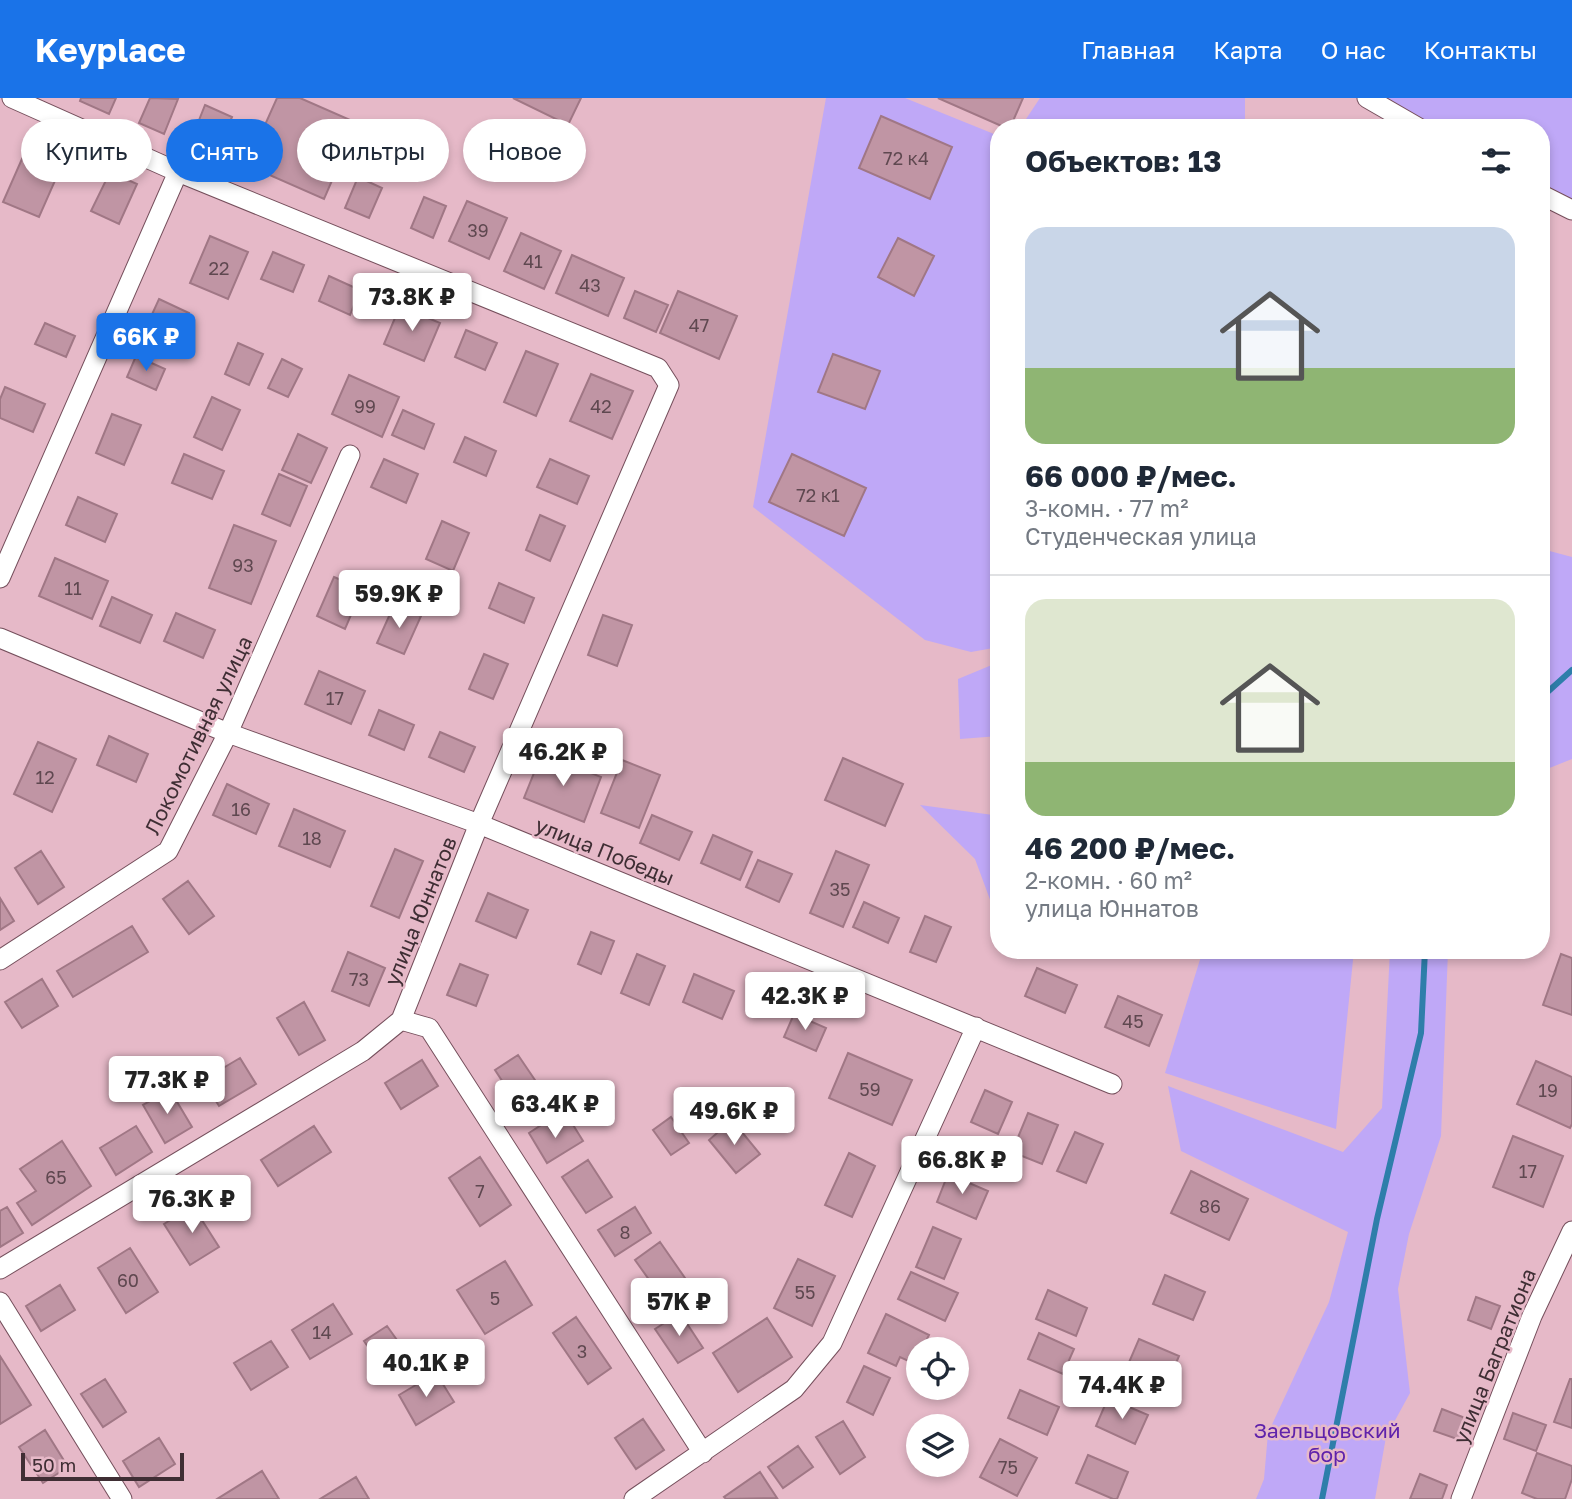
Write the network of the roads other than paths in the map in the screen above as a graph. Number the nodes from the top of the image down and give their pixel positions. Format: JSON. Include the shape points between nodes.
{"nodes":[{"id":1,"x":12,"y":98,"type":"edge"},
{"id":2,"x":1367,"y":98,"type":"edge"},
{"id":3,"x":1403,"y":119,"type":"edge"},
{"id":4,"x":166,"y":167,"type":"edge"},
{"id":5,"x":174,"y":182,"type":"edge"},
{"id":6,"x":202,"y":182,"type":"edge"},
{"id":7,"x":1550,"y":199,"type":"edge"},
{"id":8,"x":1572,"y":210,"type":"edge"},
{"id":9,"x":350,"y":455,"type":"dead end"},
{"id":10,"x":0,"y":578,"type":"edge"},
{"id":11,"x":0,"y":638,"type":"edge"},
{"id":12,"x":228,"y":733,"type":"junction"},
{"id":13,"x":479,"y":824,"type":"junction"},
{"id":14,"x":0,"y":960,"type":"edge"},
{"id":15,"x":401,"y":1020,"type":"junction"},
{"id":16,"x":976,"y":1027,"type":"junction"},
{"id":17,"x":1112,"y":1084,"type":"dead end"},
{"id":18,"x":1572,"y":1232,"type":"edge"},
{"id":19,"x":0,"y":1269,"type":"edge"},
{"id":20,"x":0,"y":1301,"type":"edge"},
{"id":21,"x":703,"y":1452,"type":"junction"},
{"id":22,"x":122,"y":1499,"type":"edge"},
{"id":23,"x":634,"y":1499,"type":"edge"},
{"id":24,"x":1461,"y":1499,"type":"edge"}],
"edges":[{"from":1,"to":4,"type":"street"},
{"from":2,"to":3,"type":"street"},
{"from":5,"to":10,"type":"street"},
{"from":6,"to":13,"type":"street","name":"улица Юннатов","via":[[658,368],[669,385]]},
{"from":7,"to":8,"type":"street"},
{"from":9,"to":12,"type":"street","name":"Локомотивная улица"},
{"from":11,"to":12,"type":"street","name":"улица Победы"},
{"from":12,"to":13,"type":"street","name":"улица Победы"},
{"from":12,"to":14,"type":"street","name":"Локомотивная улица","via":[[168,851]]},
{"from":13,"to":15,"type":"street","name":"улица Юннатов"},
{"from":13,"to":16,"type":"street","name":"улица Победы"},
{"from":15,"to":19,"type":"street","name":"улица Юннатов","via":[[363,1051]]},
{"from":15,"to":21,"type":"street","via":[[429,1028]]},
{"from":16,"to":17,"type":"street","name":"улица Победы"},
{"from":16,"to":21,"type":"street","via":[[832,1343],[794,1389]]},
{"from":18,"to":24,"type":"street","name":"улица Багратиона","via":[[1532,1316]]},
{"from":20,"to":22,"type":"street"},
{"from":21,"to":23,"type":"street"}]}
